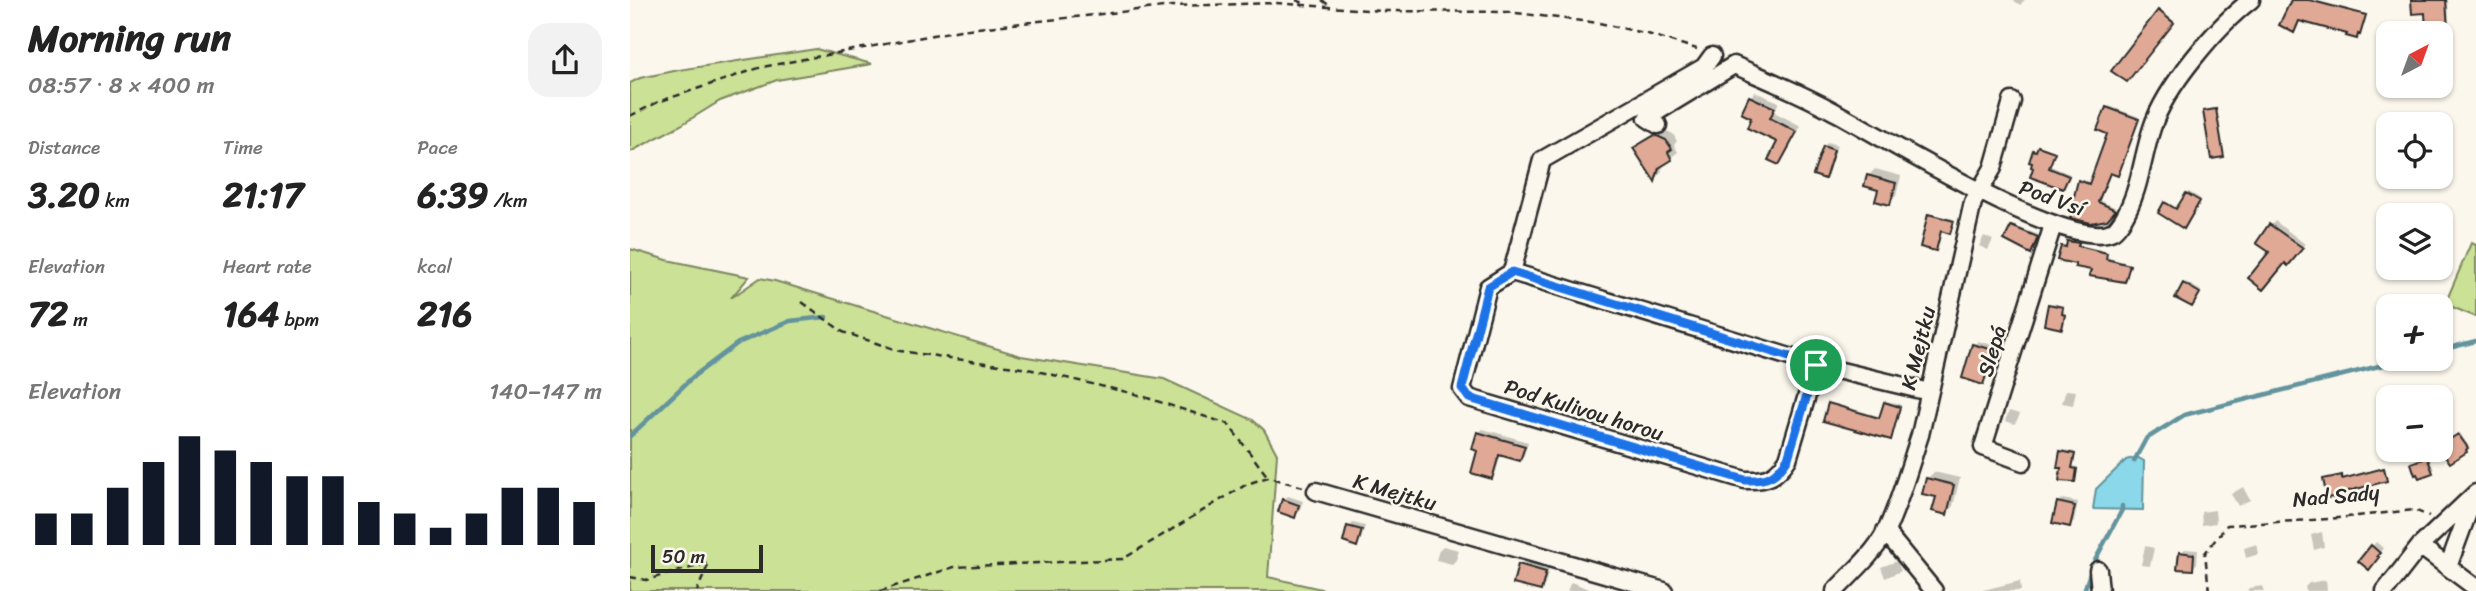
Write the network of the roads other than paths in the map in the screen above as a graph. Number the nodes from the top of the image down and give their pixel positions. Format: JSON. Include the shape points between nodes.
{"nodes":[{"id":1,"x":2251,"y":0,"type":"edge"},
{"id":2,"x":1712,"y":57,"type":"road end"},
{"id":3,"x":2012,"y":100,"type":"dead end"},
{"id":4,"x":1658,"y":125,"type":"dead end"},
{"id":5,"x":1980,"y":191,"type":"junction"},
{"id":6,"x":2053,"y":225,"type":"junction"},
{"id":7,"x":1512,"y":272,"type":"junction"},
{"id":8,"x":1816,"y":365,"type":"junction"},
{"id":9,"x":1929,"y":392,"type":"junction"},
{"id":10,"x":2023,"y":462,"type":"dead end"},
{"id":11,"x":1316,"y":491,"type":"road end"},
{"id":12,"x":2476,"y":494,"type":"edge"},
{"id":13,"x":1885,"y":531,"type":"junction"},
{"id":14,"x":2420,"y":546,"type":"junction"},
{"id":15,"x":2448,"y":567,"type":"junction"},
{"id":16,"x":2098,"y":570,"type":"dead end"},
{"id":17,"x":2476,"y":588,"type":"edge"},
{"id":18,"x":1664,"y":591,"type":"edge"},
{"id":19,"x":1835,"y":591,"type":"edge"},
{"id":20,"x":1934,"y":591,"type":"edge"},
{"id":21,"x":2100,"y":591,"type":"edge"},
{"id":22,"x":2385,"y":591,"type":"edge"}],
"edges":[{"from":1,"to":6,"type":"street","name":"Pod Vsí","via":[[2166,95],[2151,130],[2138,183],[2114,231],[2082,232]]},
{"from":2,"to":7,"type":"street","via":[[1704,67],[1542,160]]},
{"from":3,"to":5,"type":"street","name":"K Mejtku","via":[[1993,168]]},
{"from":4,"to":5,"type":"street","name":"Pod Vsí","via":[[1647,118],[1734,65],[1832,110]]},
{"from":5,"to":6,"type":"street","name":"Pod Vsí"},
{"from":5,"to":9,"type":"street","name":"K Mejtku","via":[[1973,202]]},
{"from":6,"to":10,"type":"street","name":"Slepá","via":[[1983,447]]},
{"from":7,"to":8,"type":"street"},
{"from":7,"to":8,"type":"street","name":"Pod Kulivou horou","via":[[1488,287],[1462,388],[1469,398],[1756,481],[1780,472],[1788,458]]},
{"from":8,"to":9,"type":"street"},
{"from":9,"to":13,"type":"street","name":"K Mejtku","via":[[1920,435]]},
{"from":11,"to":18,"type":"street","name":"K Mejtku"},
{"from":12,"to":14,"type":"street"},
{"from":12,"to":15,"type":"street"},
{"from":13,"to":19,"type":"street","name":"K Mejtku"},
{"from":13,"to":20,"type":"street"},
{"from":14,"to":15,"type":"street"},
{"from":14,"to":22,"type":"street"},
{"from":15,"to":17,"type":"street"},
{"from":16,"to":21,"type":"street"}]}
